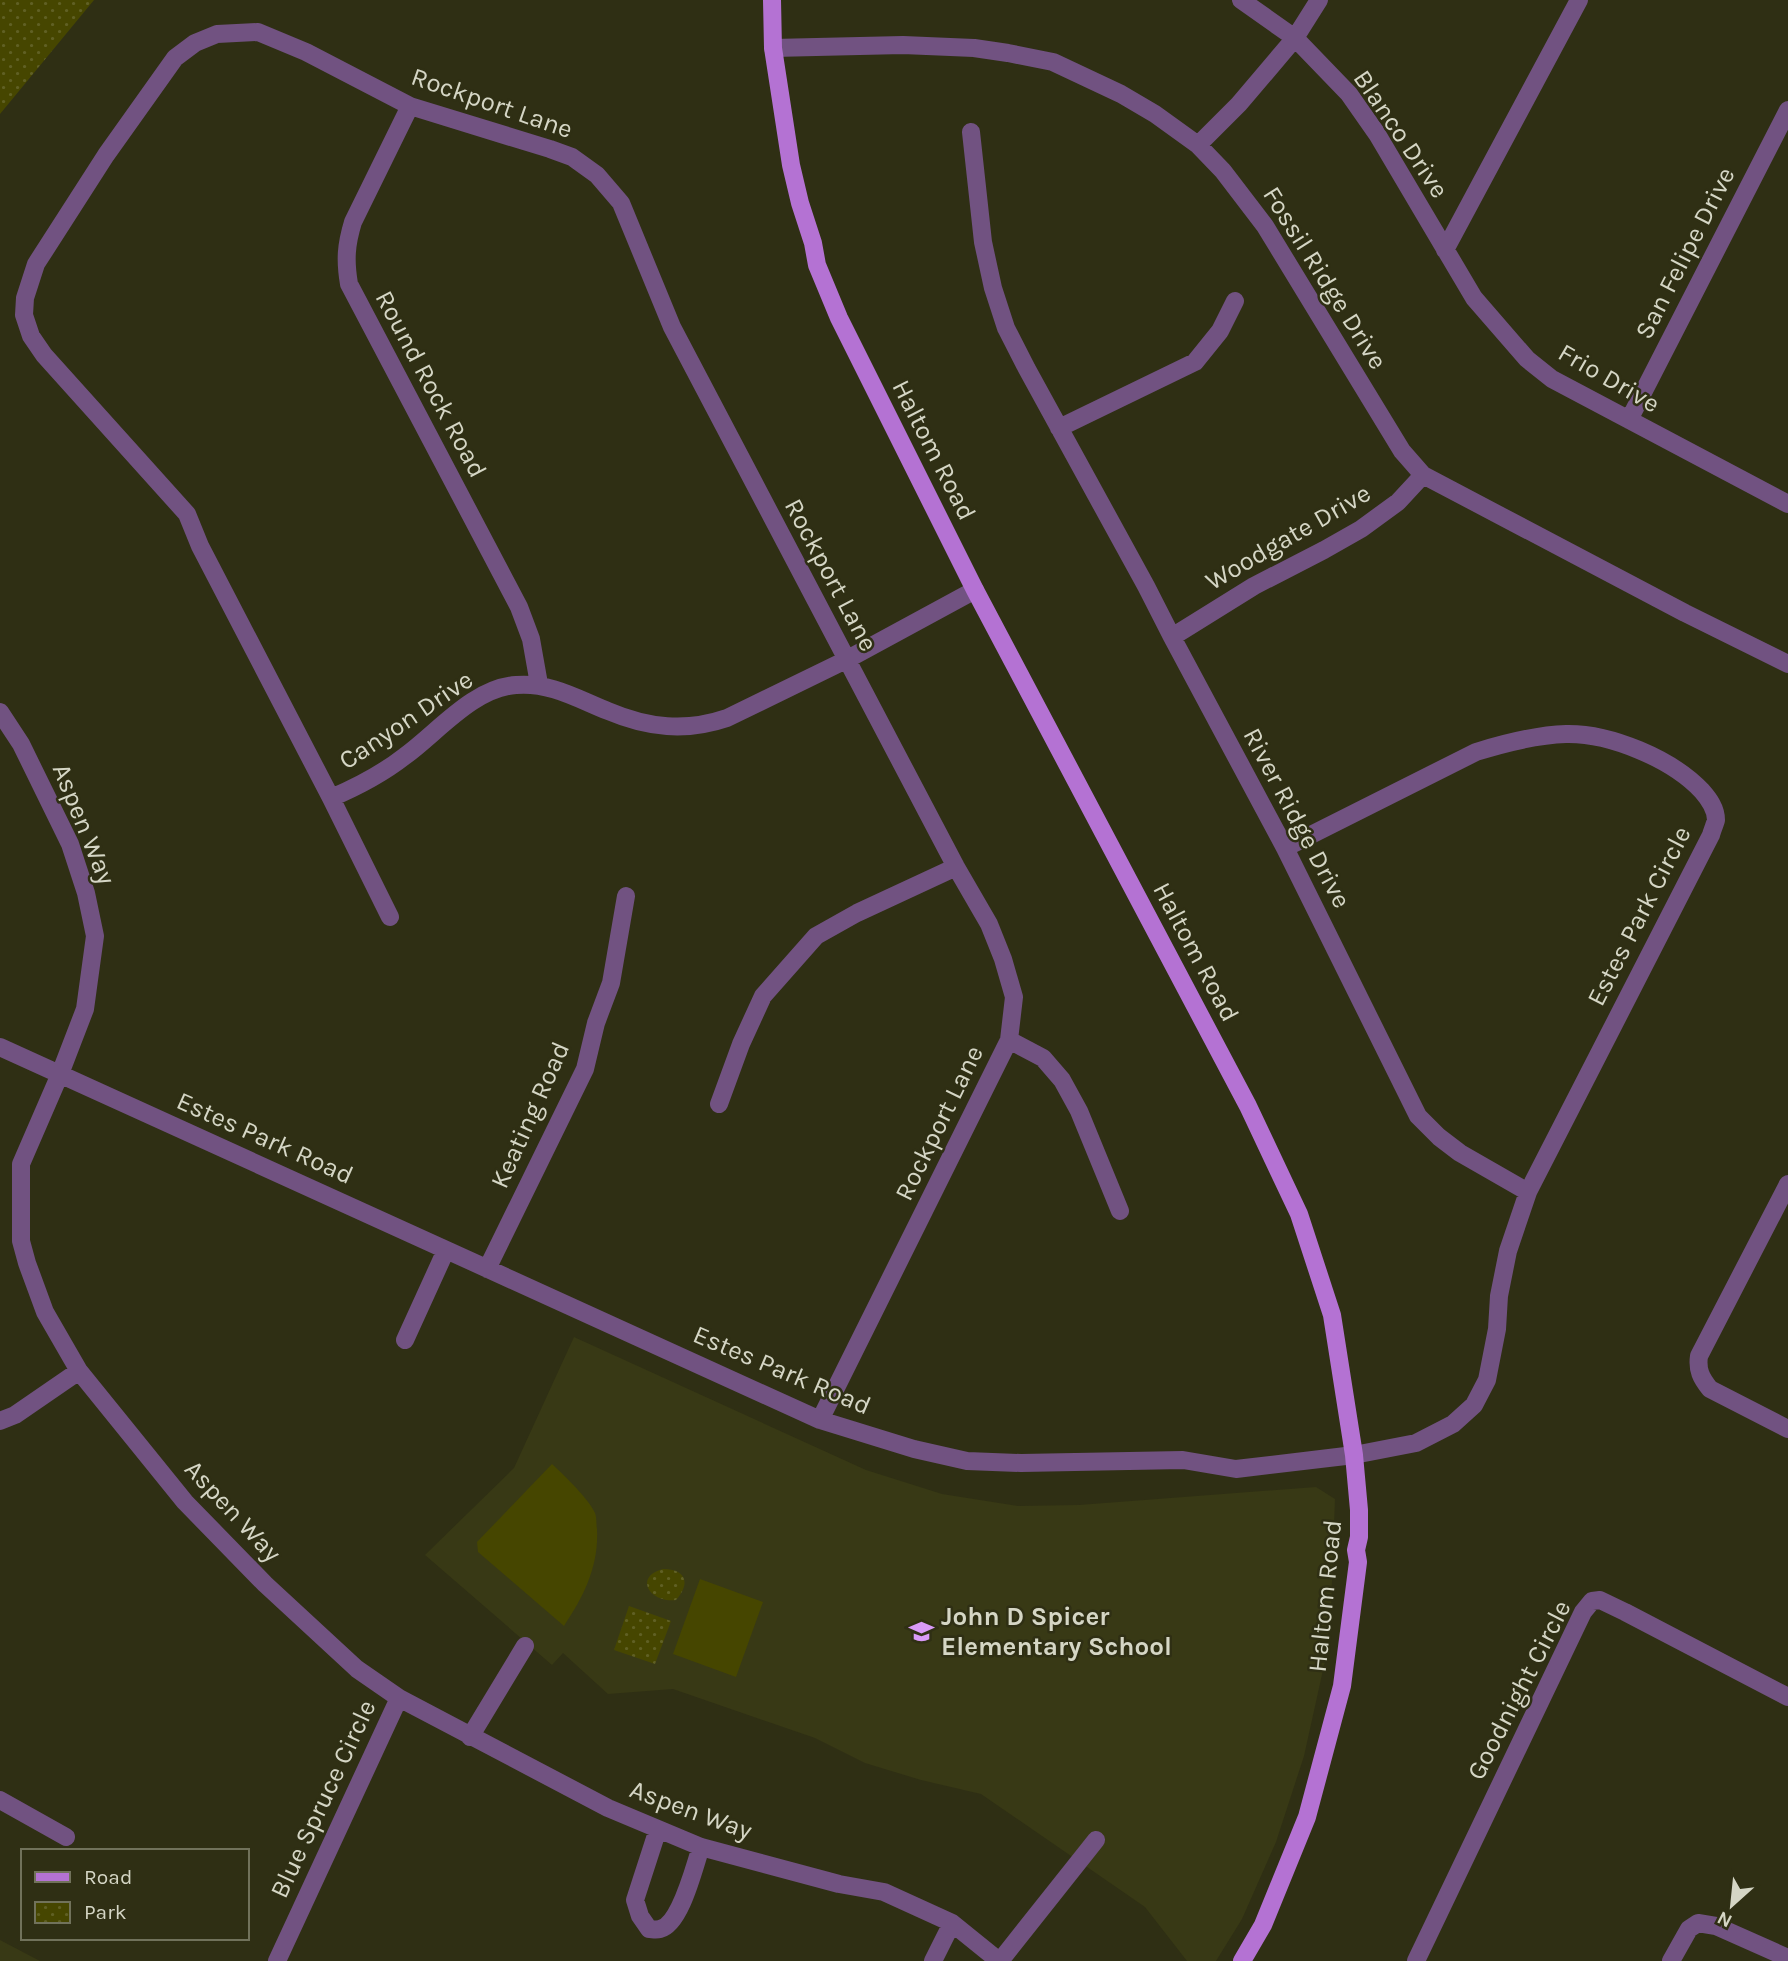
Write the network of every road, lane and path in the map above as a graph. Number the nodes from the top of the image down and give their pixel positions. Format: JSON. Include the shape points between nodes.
{"nodes":[{"id":1,"x":772,"y":0,"type":"edge"},
{"id":2,"x":1241,"y":0,"type":"edge"},
{"id":3,"x":1319,"y":0,"type":"edge"},
{"id":4,"x":1579,"y":0,"type":"edge"},
{"id":5,"x":1295,"y":38,"type":"junction"},
{"id":6,"x":773,"y":48,"type":"junction"},
{"id":7,"x":410,"y":106,"type":"junction"},
{"id":8,"x":1788,"y":110,"type":"edge"},
{"id":9,"x":971,"y":132,"type":"dead end"},
{"id":10,"x":1198,"y":145,"type":"junction"},
{"id":11,"x":1445,"y":250,"type":"junction"},
{"id":12,"x":1235,"y":301,"type":"dead end"},
{"id":13,"x":1629,"y":420,"type":"junction"},
{"id":14,"x":1059,"y":428,"type":"junction"},
{"id":15,"x":1423,"y":475,"type":"junction"},
{"id":16,"x":1788,"y":504,"type":"edge"},
{"id":17,"x":975,"y":590,"type":"junction"},
{"id":18,"x":1172,"y":637,"type":"junction"},
{"id":19,"x":846,"y":660,"type":"junction"},
{"id":20,"x":1788,"y":664,"type":"edge"},
{"id":21,"x":539,"y":684,"type":"junction"},
{"id":22,"x":0,"y":712,"type":"edge"},
{"id":23,"x":331,"y":798,"type":"junction"},
{"id":24,"x":1285,"y":848,"type":"junction"},
{"id":25,"x":956,"y":867,"type":"junction"},
{"id":26,"x":626,"y":897,"type":"dead end"},
{"id":27,"x":390,"y":918,"type":"dead end"},
{"id":28,"x":1009,"y":1040,"type":"junction"},
{"id":29,"x":0,"y":1047,"type":"edge"},
{"id":30,"x":60,"y":1074,"type":"junction"},
{"id":31,"x":719,"y":1104,"type":"dead end"},
{"id":32,"x":1788,"y":1184,"type":"edge"},
{"id":33,"x":1528,"y":1192,"type":"junction"},
{"id":34,"x":1120,"y":1211,"type":"dead end"},
{"id":35,"x":446,"y":1250,"type":"junction"},
{"id":36,"x":1508,"y":1251,"type":"joint"},
{"id":37,"x":487,"y":1269,"type":"junction"},
{"id":38,"x":405,"y":1340,"type":"dead end"},
{"id":39,"x":79,"y":1371,"type":"junction"},
{"id":40,"x":820,"y":1420,"type":"junction"},
{"id":41,"x":0,"y":1422,"type":"edge"},
{"id":42,"x":1788,"y":1429,"type":"edge"},
{"id":43,"x":1354,"y":1455,"type":"junction"},
{"id":44,"x":525,"y":1646,"type":"dead end"},
{"id":45,"x":1788,"y":1697,"type":"edge"},
{"id":46,"x":399,"y":1698,"type":"junction"},
{"id":47,"x":470,"y":1737,"type":"junction"},
{"id":48,"x":0,"y":1800,"type":"edge"},
{"id":49,"x":658,"y":1829,"type":"junction"},
{"id":50,"x":66,"y":1837,"type":"dead end"},
{"id":51,"x":1096,"y":1840,"type":"dead end"},
{"id":52,"x":701,"y":1847,"type":"junction"},
{"id":53,"x":952,"y":1923,"type":"junction"},
{"id":54,"x":1788,"y":1958,"type":"edge"},
{"id":55,"x":277,"y":1961,"type":"edge"},
{"id":56,"x":933,"y":1961,"type":"edge"},
{"id":57,"x":1000,"y":1961,"type":"edge"},
{"id":58,"x":1241,"y":1961,"type":"edge"},
{"id":59,"x":1416,"y":1961,"type":"edge"},
{"id":60,"x":1671,"y":1961,"type":"edge"}],
"edges":[{"from":1,"to":6,"type":"main road","name":"Haltom Road"},
{"from":2,"to":5,"type":"street","name":"Blanco Drive"},
{"from":3,"to":5,"type":"street"},
{"from":4,"to":11,"type":"street"},
{"from":5,"to":10,"type":"street"},
{"from":5,"to":11,"type":"street","name":"Blanco Drive","via":[[1349,94]]},
{"from":6,"to":10,"type":"street","name":"Fossil Ridge Drive","via":[[974,48],[1053,62],[1121,94]]},
{"from":6,"to":17,"type":"main road","name":"Haltom Road","via":[[791,165],[817,265]]},
{"from":7,"to":19,"type":"street","name":"Rockport Lane","via":[[572,157],[597,175],[621,203],[672,327]]},
{"from":7,"to":21,"type":"street","name":"Round Rock Road","via":[[353,222],[345,262],[349,284],[519,607],[531,639]]},
{"from":7,"to":23,"type":"street","name":"Rockport Lane","via":[[258,32],[218,34],[195,43],[175,58],[106,155],[36,264],[25,298],[24,315],[44,355],[187,514]]},
{"from":8,"to":13,"type":"street","name":"San Felipe Drive"},
{"from":9,"to":14,"type":"street","name":"River Ridge Drive","via":[[993,288],[1006,328]]},
{"from":10,"to":15,"type":"street","name":"Fossil Ridge Drive","via":[[1265,226],[1402,451]]},
{"from":11,"to":13,"type":"street","name":"Frio Drive","via":[[1474,298],[1527,359],[1552,379]]},
{"from":12,"to":14,"type":"street","via":[[1220,331],[1195,362]]},
{"from":13,"to":16,"type":"street","name":"Frio Drive"},
{"from":14,"to":18,"type":"street","name":"River Ridge Drive"},
{"from":15,"to":18,"type":"street","name":"Woodgate Drive","via":[[1398,502],[1361,529],[1254,586]]},
{"from":15,"to":20,"type":"street","name":"Fossil Ridge Drive"},
{"from":17,"to":19,"type":"street","name":"Canyon Drive"},
{"from":17,"to":43,"type":"main road","name":"Haltom Road","via":[[1248,1106],[1298,1214],[1332,1315]]},
{"from":18,"to":24,"type":"street","name":"River Ridge Drive"},
{"from":19,"to":21,"type":"street","name":"Canyon Drive","via":[[727,718],[688,727],[647,725]]},
{"from":19,"to":25,"type":"street","name":"Rockport Lane"},
{"from":21,"to":23,"type":"street","name":"Canyon Drive","via":[[514,685],[486,694],[406,756]]},
{"from":22,"to":30,"type":"street","name":"Aspen Way","via":[[21,744],[70,844],[95,936],[85,1009]]},
{"from":23,"to":27,"type":"street","name":"Rockport Lane"},
{"from":24,"to":33,"type":"street","name":"River Ridge Drive","via":[[1418,1115],[1460,1153]]},
{"from":24,"to":33,"type":"street","name":"Estes Park Circle","via":[[1476,752],[1537,737],[1568,734],[1625,745],[1670,765],[1711,802],[1716,819],[1711,835]]},
{"from":25,"to":28,"type":"street","name":"Rockport Lane","via":[[1003,959],[1014,997]]},
{"from":25,"to":31,"type":"street","via":[[816,936],[763,996]]},
{"from":26,"to":37,"type":"street","name":"Keating Road","via":[[611,983],[585,1069]]},
{"from":28,"to":34,"type":"street","via":[[1043,1058],[1062,1080]]},
{"from":28,"to":40,"type":"street","name":"Rockport Lane"},
{"from":29,"to":30,"type":"street","name":"Estes Park Road"},
{"from":30,"to":35,"type":"street","name":"Estes Park Road"},
{"from":30,"to":39,"type":"street","name":"Aspen Way","via":[[21,1164],[21,1241],[44,1312]]},
{"from":32,"to":42,"type":"street","via":[[1699,1356],[1698,1366],[1710,1389]]},
{"from":33,"to":36,"type":"street","name":"Estes Park Circle"},
{"from":35,"to":37,"type":"street","name":"Estes Park Road"},
{"from":35,"to":38,"type":"street"},
{"from":36,"to":43,"type":"street","name":"Estes Park Road","via":[[1487,1380],[1474,1405],[1453,1424],[1416,1443]]},
{"from":37,"to":40,"type":"street","name":"Estes Park Road"},
{"from":39,"to":41,"type":"street"},
{"from":39,"to":46,"type":"street","name":"Aspen Way","via":[[185,1502],[265,1584],[357,1669]]},
{"from":40,"to":43,"type":"street","name":"Estes Park Road","via":[[967,1461],[1183,1461],[1236,1469]]},
{"from":43,"to":58,"type":"main road","name":"Haltom Road","via":[[1358,1562],[1342,1686],[1307,1817],[1263,1924]]},
{"from":44,"to":47,"type":"street"},
{"from":45,"to":59,"type":"street","name":"Goodnight Circle","via":[[1626,1612],[1592,1601]]},
{"from":46,"to":47,"type":"street","name":"Aspen Way"},
{"from":46,"to":55,"type":"street","name":"Blue Spruce Circle"},
{"from":47,"to":49,"type":"street","name":"Aspen Way"},
{"from":48,"to":50,"type":"street"},
{"from":49,"to":52,"type":"street","name":"Aspen Way"},
{"from":49,"to":52,"type":"street","via":[[635,1900],[649,1929],[661,1929],[671,1922]]},
{"from":51,"to":57,"type":"street"},
{"from":52,"to":53,"type":"street","name":"Aspen Way","via":[[884,1892]]},
{"from":53,"to":56,"type":"street"},
{"from":53,"to":57,"type":"street","name":"Aspen Way"},
{"from":54,"to":60,"type":"street","via":[[1716,1926],[1698,1923],[1689,1929]]}]}
